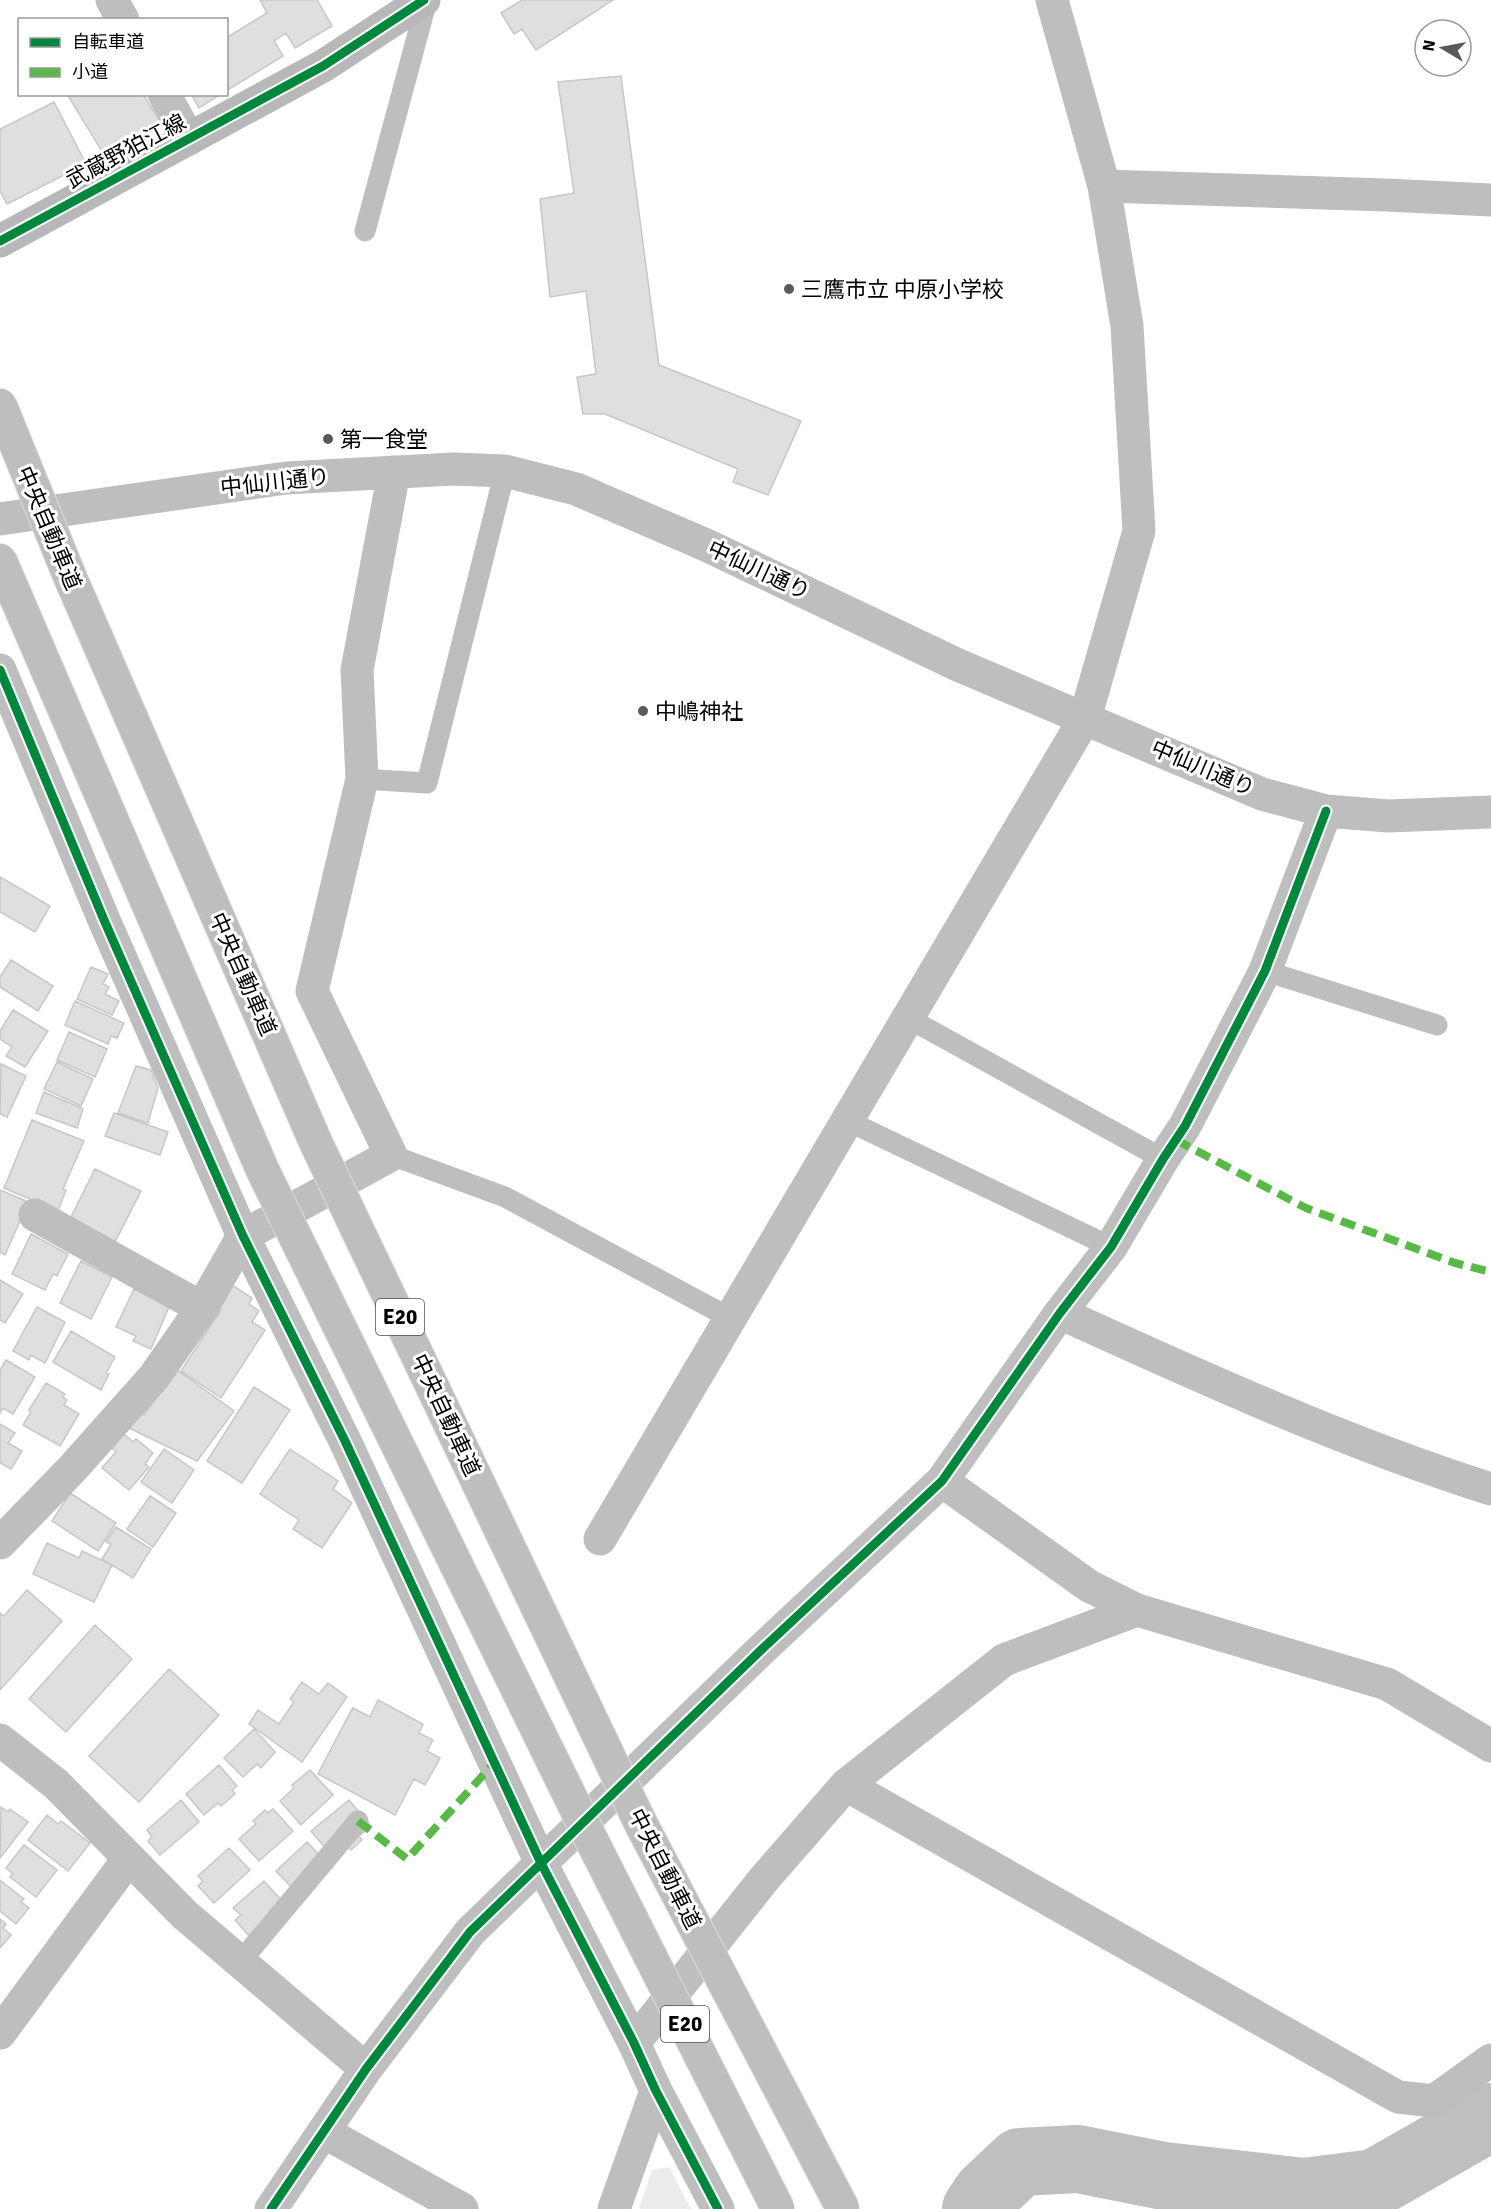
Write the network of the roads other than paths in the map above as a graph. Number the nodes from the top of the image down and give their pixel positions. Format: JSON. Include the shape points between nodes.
{"nodes":[{"id":1,"x":112,"y":0,"type":"edge"},
{"id":2,"x":426,"y":0,"type":"edge"},
{"id":3,"x":1052,"y":0,"type":"edge"},
{"id":4,"x":122,"y":18,"type":"edge"},
{"id":5,"x":165,"y":96,"type":"edge"},
{"id":6,"x":189,"y":139,"type":"junction"},
{"id":7,"x":1104,"y":186,"type":"junction"},
{"id":8,"x":1491,"y":200,"type":"edge"},
{"id":9,"x":365,"y":231,"type":"dead end"},
{"id":10,"x":0,"y":241,"type":"edge"},
{"id":11,"x":0,"y":405,"type":"edge"},
{"id":12,"x":505,"y":471,"type":"junction"},
{"id":13,"x":394,"y":472,"type":"junction"},
{"id":14,"x":0,"y":519,"type":"edge"},
{"id":15,"x":0,"y":560,"type":"edge"},
{"id":16,"x":0,"y":670,"type":"edge"},
{"id":17,"x":1085,"y":718,"type":"junction"},
{"id":18,"x":362,"y":779,"type":"junction"},
{"id":19,"x":1326,"y":811,"type":"junction"},
{"id":20,"x":1491,"y":812,"type":"edge"},
{"id":21,"x":1265,"y":970,"type":"junction"},
{"id":22,"x":908,"y":1018,"type":"junction"},
{"id":23,"x":1437,"y":1025,"type":"dead end"},
{"id":24,"x":846,"y":1120,"type":"junction"},
{"id":25,"x":392,"y":1155,"type":"junction"},
{"id":26,"x":1163,"y":1159,"type":"junction"},
{"id":27,"x":35,"y":1215,"type":"dead end"},
{"id":28,"x":243,"y":1236,"type":"junction"},
{"id":29,"x":1111,"y":1247,"type":"junction"},
{"id":30,"x":202,"y":1308,"type":"junction"},
{"id":31,"x":1060,"y":1313,"type":"junction"},
{"id":32,"x":730,"y":1318,"type":"junction"},
{"id":33,"x":942,"y":1481,"type":"junction"},
{"id":34,"x":1491,"y":1489,"type":"edge"},
{"id":35,"x":600,"y":1539,"type":"dead end"},
{"id":36,"x":0,"y":1543,"type":"edge"},
{"id":37,"x":1137,"y":1610,"type":"junction"},
{"id":38,"x":0,"y":1740,"type":"edge"},
{"id":39,"x":1491,"y":1746,"type":"edge"},
{"id":40,"x":846,"y":1785,"type":"junction"},
{"id":41,"x":358,"y":1821,"type":"dead end"},
{"id":42,"x":129,"y":1858,"type":"junction"},
{"id":43,"x":542,"y":1863,"type":"junction"},
{"id":44,"x":240,"y":1962,"type":"junction"},
{"id":45,"x":0,"y":2033,"type":"edge"},
{"id":46,"x":634,"y":2043,"type":"junction"},
{"id":47,"x":1491,"y":2060,"type":"edge"},
{"id":48,"x":366,"y":2069,"type":"junction"},
{"id":49,"x":656,"y":2091,"type":"junction"},
{"id":50,"x":324,"y":2132,"type":"junction"},
{"id":51,"x":271,"y":2209,"type":"edge"},
{"id":52,"x":462,"y":2209,"type":"edge"},
{"id":53,"x":614,"y":2209,"type":"edge"},
{"id":54,"x":718,"y":2209,"type":"edge"},
{"id":55,"x":778,"y":2209,"type":"edge"},
{"id":56,"x":843,"y":2209,"type":"edge"}],
"edges":[{"from":1,"to":4,"type":"main road"},
{"from":2,"to":6,"type":"main road","name":"武蔵野狛江線","via":[[323,66]]},
{"from":2,"to":9,"type":"lane"},
{"from":3,"to":7,"type":"main road"},
{"from":5,"to":6,"type":"main road"},
{"from":6,"to":10,"type":"main road","name":"武蔵野狛江線"},
{"from":7,"to":8,"type":"main road"},
{"from":7,"to":17,"type":"main road","via":[[1127,326],[1139,531]]},
{"from":11,"to":56,"type":"main road","name":"中央自動車道","number":"E20","bridge":true,"via":[[75,588],[316,1143],[640,1822]]},
{"from":12,"to":13,"type":"main road","name":"中仙川通り"},
{"from":12,"to":17,"type":"main road","name":"中仙川通り","via":[[576,489],[706,545],[958,665]]},
{"from":12,"to":18,"type":"lane","via":[[427,783]]},
{"from":13,"to":14,"type":"main road","name":"中仙川通り","via":[[286,478]]},
{"from":13,"to":18,"type":"main road","via":[[357,670]]},
{"from":15,"to":55,"type":"main road","number":"E20","bridge":true,"via":[[263,1171],[591,1839]]},
{"from":16,"to":28,"type":"main road","via":[[104,920]]},
{"from":17,"to":19,"type":"main road","name":"中仙川通り","via":[[1262,794]]},
{"from":17,"to":22,"type":"main road"},
{"from":18,"to":25,"type":"main road","via":[[312,991]]},
{"from":19,"to":20,"type":"main road","name":"中仙川通り","via":[[1388,816]]},
{"from":19,"to":21,"type":"main road"},
{"from":21,"to":23,"type":"lane"},
{"from":21,"to":26,"type":"main road","via":[[1185,1126]]},
{"from":22,"to":24,"type":"main road"},
{"from":22,"to":26,"type":"lane"},
{"from":24,"to":29,"type":"lane"},
{"from":24,"to":32,"type":"main road"},
{"from":25,"to":28,"type":"main road"},
{"from":25,"to":32,"type":"lane","via":[[505,1197]]},
{"from":26,"to":29,"type":"main road"},
{"from":27,"to":30,"type":"main road"},
{"from":28,"to":30,"type":"main road"},
{"from":28,"to":43,"type":"main road","via":[[345,1441]]},
{"from":29,"to":31,"type":"main road"},
{"from":30,"to":36,"type":"main road","via":[[154,1377]]},
{"from":31,"to":33,"type":"main road"},
{"from":31,"to":34,"type":"main road","via":[[1249,1398]]},
{"from":32,"to":35,"type":"main road"},
{"from":33,"to":37,"type":"main road","via":[[1089,1586]]},
{"from":33,"to":43,"type":"main road"},
{"from":37,"to":39,"type":"main road","via":[[1387,1684]]},
{"from":37,"to":40,"type":"main road","via":[[1004,1659]]},
{"from":38,"to":42,"type":"main road","via":[[56,1784]]},
{"from":40,"to":46,"type":"main road","via":[[764,1879]]},
{"from":40,"to":47,"type":"main road","via":[[1398,2097],[1434,2101]]},
{"from":41,"to":44,"type":"lane"},
{"from":42,"to":44,"type":"main road","via":[[185,1915]]},
{"from":42,"to":45,"type":"main road"},
{"from":43,"to":46,"type":"main road"},
{"from":43,"to":48,"type":"main road","via":[[470,1932]]},
{"from":44,"to":48,"type":"main road"},
{"from":46,"to":49,"type":"main road"},
{"from":48,"to":50,"type":"main road"},
{"from":49,"to":53,"type":"main road"},
{"from":49,"to":54,"type":"main road"},
{"from":50,"to":51,"type":"main road"},
{"from":50,"to":52,"type":"main road"}]}
